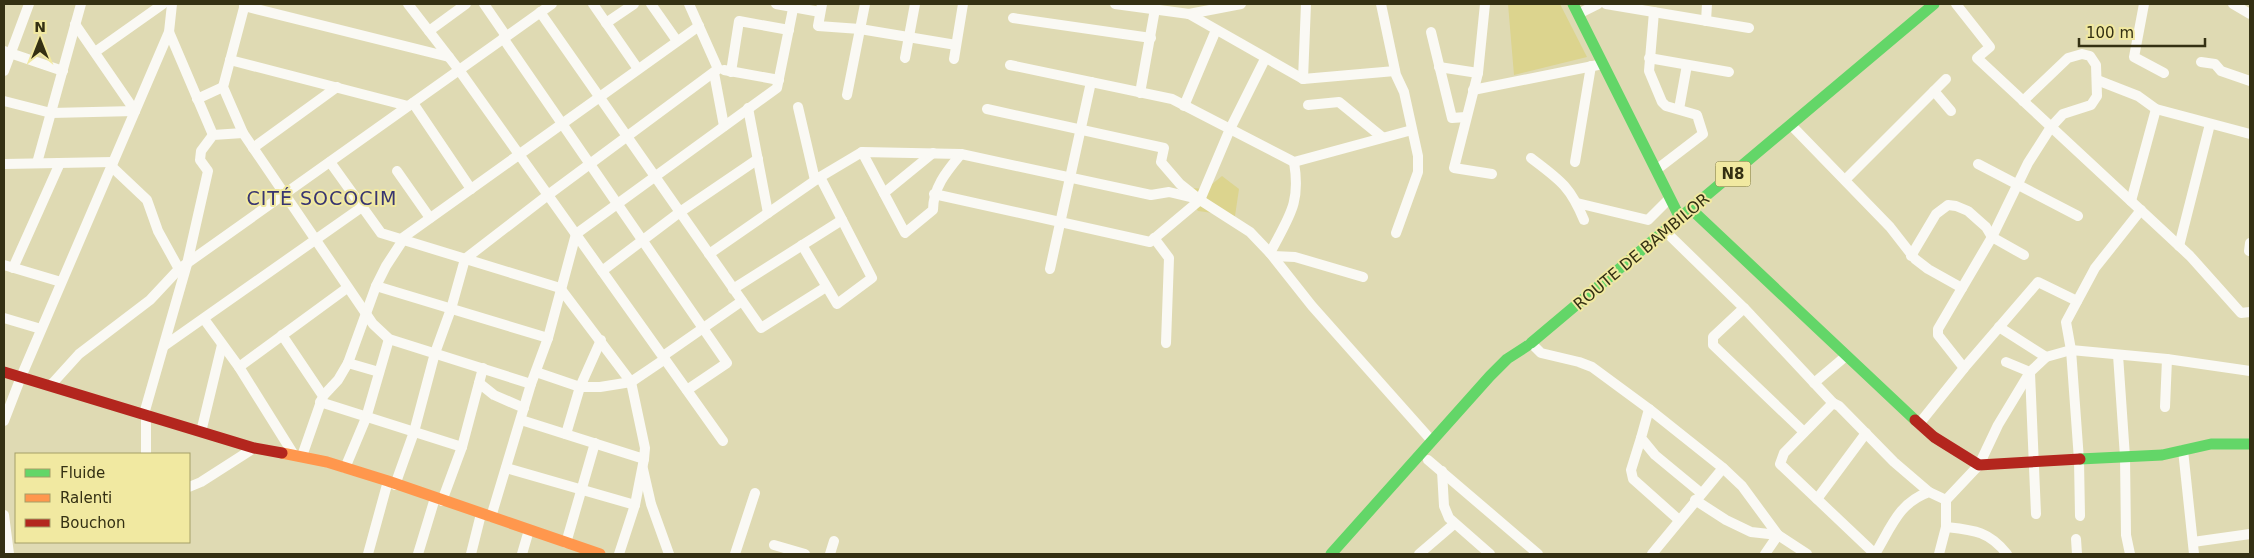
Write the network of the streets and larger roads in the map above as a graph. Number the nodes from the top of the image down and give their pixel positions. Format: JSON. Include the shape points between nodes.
{"nodes":[{"id":1,"x":28,"y":4,"type":"edge"},
{"id":2,"x":81,"y":4,"type":"edge"},
{"id":3,"x":163,"y":4,"type":"edge"},
{"id":4,"x":172,"y":4,"type":"edge"},
{"id":5,"x":408,"y":4,"type":"edge"},
{"id":6,"x":466,"y":4,"type":"edge"},
{"id":7,"x":484,"y":4,"type":"edge"},
{"id":8,"x":552,"y":4,"type":"edge"},
{"id":9,"x":593,"y":4,"type":"edge"},
{"id":10,"x":634,"y":4,"type":"edge"},
{"id":11,"x":651,"y":4,"type":"edge"},
{"id":12,"x":689,"y":4,"type":"edge"},
{"id":13,"x":776,"y":4,"type":"edge"},
{"id":14,"x":865,"y":4,"type":"edge"},
{"id":15,"x":915,"y":4,"type":"edge"},
{"id":16,"x":963,"y":4,"type":"edge"},
{"id":17,"x":1115,"y":4,"type":"edge"},
{"id":18,"x":1191,"y":4,"type":"edge"},
{"id":19,"x":1241,"y":4,"type":"edge"},
{"id":20,"x":1306,"y":4,"type":"edge"},
{"id":21,"x":1381,"y":4,"type":"edge"},
{"id":22,"x":1485,"y":4,"type":"edge"},
{"id":23,"x":1598,"y":4,"type":"edge"},
{"id":24,"x":1608,"y":4,"type":"edge"},
{"id":25,"x":1707,"y":4,"type":"edge"},
{"id":26,"x":1934,"y":4,"type":"edge"},
{"id":27,"x":1956,"y":4,"type":"edge"},
{"id":28,"x":2144,"y":4,"type":"edge"},
{"id":29,"x":2233,"y":4,"type":"edge"},
{"id":30,"x":244,"y":5,"type":"edge"},
{"id":31,"x":793,"y":5,"type":"edge"},
{"id":32,"x":821,"y":8,"type":"edge"},
{"id":33,"x":1158,"y":8,"type":"edge"},
{"id":34,"x":1575,"y":9,"type":"edge"},
{"id":35,"x":540,"y":12,"type":"junction"},
{"id":36,"x":1654,"y":12,"type":"junction"},
{"id":37,"x":1188,"y":14,"type":"junction"},
{"id":38,"x":2250,"y":14,"type":"edge"},
{"id":39,"x":1013,"y":18,"type":"dead end"},
{"id":40,"x":1706,"y":21,"type":"junction"},
{"id":41,"x":606,"y":23,"type":"junction"},
{"id":42,"x":76,"y":24,"type":"junction"},
{"id":43,"x":699,"y":26,"type":"junction"},
{"id":44,"x":1749,"y":28,"type":"dead end"},
{"id":45,"x":789,"y":30,"type":"junction"},
{"id":46,"x":860,"y":30,"type":"junction"},
{"id":47,"x":1216,"y":30,"type":"junction"},
{"id":48,"x":429,"y":31,"type":"junction"},
{"id":49,"x":169,"y":32,"type":"junction"},
{"id":50,"x":1431,"y":32,"type":"dead end"},
{"id":51,"x":505,"y":37,"type":"junction"},
{"id":52,"x":908,"y":37,"type":"junction"},
{"id":53,"x":1151,"y":38,"type":"junction"},
{"id":54,"x":678,"y":41,"type":"junction"},
{"id":55,"x":956,"y":45,"type":"junction"},
{"id":56,"x":7,"y":52,"type":"edge"},
{"id":57,"x":95,"y":52,"type":"junction"},
{"id":58,"x":449,"y":57,"type":"junction"},
{"id":59,"x":905,"y":58,"type":"dead end"},
{"id":60,"x":1649,"y":58,"type":"junction"},
{"id":61,"x":954,"y":59,"type":"dead end"},
{"id":62,"x":1265,"y":59,"type":"junction"},
{"id":63,"x":230,"y":60,"type":"junction"},
{"id":64,"x":2201,"y":62,"type":"dead end"},
{"id":65,"x":1603,"y":64,"type":"junction"},
{"id":66,"x":1010,"y":65,"type":"dead end"},
{"id":67,"x":1687,"y":65,"type":"junction"},
{"id":68,"x":1591,"y":66,"type":"junction"},
{"id":69,"x":1439,"y":67,"type":"junction"},
{"id":70,"x":638,"y":69,"type":"junction"},
{"id":71,"x":459,"y":70,"type":"junction"},
{"id":72,"x":4,"y":71,"type":"edge"},
{"id":73,"x":63,"y":71,"type":"junction"},
{"id":74,"x":716,"y":71,"type":"junction"},
{"id":75,"x":1395,"y":71,"type":"junction"},
{"id":76,"x":731,"y":72,"type":"junction"},
{"id":77,"x":1730,"y":72,"type":"dead end"},
{"id":78,"x":1478,"y":73,"type":"junction"},
{"id":79,"x":2164,"y":73,"type":"dead end"},
{"id":80,"x":1303,"y":79,"type":"junction"},
{"id":81,"x":1946,"y":79,"type":"dead end"},
{"id":82,"x":779,"y":80,"type":"junction"},
{"id":83,"x":2097,"y":80,"type":"junction"},
{"id":84,"x":2250,"y":80,"type":"edge"},
{"id":85,"x":1092,"y":82,"type":"junction"},
{"id":86,"x":223,"y":87,"type":"junction"},
{"id":87,"x":337,"y":87,"type":"junction"},
{"id":88,"x":1473,"y":90,"type":"junction"},
{"id":89,"x":1934,"y":91,"type":"junction"},
{"id":90,"x":1140,"y":93,"type":"junction"},
{"id":91,"x":847,"y":95,"type":"dead end"},
{"id":92,"x":599,"y":97,"type":"junction"},
{"id":93,"x":197,"y":99,"type":"junction"},
{"id":94,"x":4,"y":101,"type":"edge"},
{"id":95,"x":2023,"y":101,"type":"junction"},
{"id":96,"x":411,"y":104,"type":"junction"},
{"id":97,"x":1308,"y":105,"type":"dead end"},
{"id":98,"x":1184,"y":106,"type":"junction"},
{"id":99,"x":798,"y":107,"type":"dead end"},
{"id":100,"x":748,"y":108,"type":"junction"},
{"id":101,"x":987,"y":109,"type":"dead end"},
{"id":102,"x":1679,"y":109,"type":"junction"},
{"id":103,"x":2156,"y":109,"type":"junction"},
{"id":104,"x":135,"y":110,"type":"junction"},
{"id":105,"x":1951,"y":110,"type":"dead end"},
{"id":106,"x":51,"y":113,"type":"junction"},
{"id":107,"x":1466,"y":117,"type":"junction"},
{"id":108,"x":562,"y":124,"type":"junction"},
{"id":109,"x":2210,"y":124,"type":"junction"},
{"id":110,"x":1791,"y":125,"type":"junction"},
{"id":111,"x":724,"y":126,"type":"junction"},
{"id":112,"x":2051,"y":127,"type":"junction"},
{"id":113,"x":1230,"y":129,"type":"junction"},
{"id":114,"x":1081,"y":130,"type":"junction"},
{"id":115,"x":1412,"y":130,"type":"junction"},
{"id":116,"x":243,"y":134,"type":"junction"},
{"id":117,"x":2250,"y":134,"type":"edge"},
{"id":118,"x":212,"y":135,"type":"junction"},
{"id":119,"x":627,"y":137,"type":"junction"},
{"id":120,"x":1382,"y":137,"type":"junction"},
{"id":121,"x":253,"y":148,"type":"junction"},
{"id":122,"x":862,"y":152,"type":"junction"},
{"id":123,"x":933,"y":153,"type":"junction"},
{"id":124,"x":519,"y":154,"type":"junction"},
{"id":125,"x":961,"y":154,"type":"junction"},
{"id":126,"x":1531,"y":158,"type":"dead end"},
{"id":127,"x":758,"y":159,"type":"junction"},
{"id":128,"x":60,"y":162,"type":"junction"},
{"id":129,"x":330,"y":162,"type":"junction"},
{"id":130,"x":1294,"y":162,"type":"junction"},
{"id":131,"x":1576,"y":162,"type":"dead end"},
{"id":132,"x":37,"y":163,"type":"junction"},
{"id":133,"x":4,"y":164,"type":"edge"},
{"id":134,"x":112,"y":164,"type":"junction"},
{"id":135,"x":590,"y":164,"type":"junction"},
{"id":136,"x":1978,"y":164,"type":"dead end"},
{"id":137,"x":1656,"y":170,"type":"junction"},
{"id":138,"x":397,"y":171,"type":"dead end"},
{"id":139,"x":1492,"y":174,"type":"dead end"},
{"id":140,"x":654,"y":176,"type":"junction"},
{"id":141,"x":818,"y":178,"type":"junction"},
{"id":142,"x":1070,"y":178,"type":"junction"},
{"id":143,"x":1845,"y":180,"type":"junction"},
{"id":144,"x":2017,"y":185,"type":"junction"},
{"id":145,"x":471,"y":189,"type":"junction"},
{"id":146,"x":884,"y":193,"type":"junction"},
{"id":147,"x":284,"y":194,"type":"junction"},
{"id":148,"x":934,"y":194,"type":"junction"},
{"id":149,"x":548,"y":195,"type":"junction"},
{"id":150,"x":1670,"y":198,"type":"junction"},
{"id":151,"x":1200,"y":200,"type":"junction"},
{"id":152,"x":2131,"y":201,"type":"junction"},
{"id":153,"x":617,"y":203,"type":"junction"},
{"id":154,"x":1577,"y":203,"type":"junction"},
{"id":155,"x":362,"y":207,"type":"junction"},
{"id":156,"x":1691,"y":209,"type":"junction"},
{"id":157,"x":2140,"y":210,"type":"junction"},
{"id":158,"x":680,"y":212,"type":"junction"},
{"id":159,"x":768,"y":213,"type":"junction"},
{"id":160,"x":2078,"y":216,"type":"dead end"},
{"id":161,"x":430,"y":218,"type":"junction"},
{"id":162,"x":1680,"y":218,"type":"junction"},
{"id":163,"x":842,"y":220,"type":"junction"},
{"id":164,"x":1584,"y":220,"type":"dead end"},
{"id":165,"x":1061,"y":222,"type":"junction"},
{"id":166,"x":1665,"y":230,"type":"junction"},
{"id":167,"x":1396,"y":233,"type":"dead end"},
{"id":168,"x":576,"y":234,"type":"junction"},
{"id":169,"x":1992,"y":237,"type":"junction"},
{"id":170,"x":1154,"y":238,"type":"junction"},
{"id":171,"x":315,"y":240,"type":"junction"},
{"id":172,"x":402,"y":240,"type":"junction"},
{"id":173,"x":643,"y":240,"type":"junction"},
{"id":174,"x":802,"y":245,"type":"junction"},
{"id":175,"x":2180,"y":246,"type":"junction"},
{"id":176,"x":709,"y":254,"type":"junction"},
{"id":177,"x":1272,"y":254,"type":"junction"},
{"id":178,"x":2024,"y":255,"type":"dead end"},
{"id":179,"x":1911,"y":256,"type":"junction"},
{"id":180,"x":465,"y":259,"type":"junction"},
{"id":181,"x":8,"y":266,"type":"edge"},
{"id":182,"x":183,"y":266,"type":"junction"},
{"id":183,"x":1050,"y":269,"type":"dead end"},
{"id":184,"x":602,"y":271,"type":"junction"},
{"id":185,"x":1363,"y":277,"type":"dead end"},
{"id":186,"x":61,"y":282,"type":"junction"},
{"id":187,"x":376,"y":286,"type":"junction"},
{"id":188,"x":826,"y":287,"type":"junction"},
{"id":189,"x":347,"y":288,"type":"junction"},
{"id":190,"x":560,"y":288,"type":"junction"},
{"id":191,"x":1962,"y":288,"type":"junction"},
{"id":192,"x":733,"y":289,"type":"junction"},
{"id":193,"x":742,"y":301,"type":"junction"},
{"id":194,"x":2077,"y":301,"type":"junction"},
{"id":195,"x":1744,"y":308,"type":"junction"},
{"id":196,"x":452,"y":309,"type":"junction"},
{"id":197,"x":2250,"y":312,"type":"edge"},
{"id":198,"x":365,"y":313,"type":"junction"},
{"id":199,"x":4,"y":318,"type":"edge"},
{"id":200,"x":204,"y":318,"type":"junction"},
{"id":201,"x":1999,"y":327,"type":"junction"},
{"id":202,"x":703,"y":328,"type":"junction"},
{"id":203,"x":41,"y":329,"type":"junction"},
{"id":204,"x":282,"y":335,"type":"junction"},
{"id":205,"x":548,"y":338,"type":"junction"},
{"id":206,"x":389,"y":339,"type":"junction"},
{"id":207,"x":601,"y":340,"type":"junction"},
{"id":208,"x":1166,"y":343,"type":"dead end"},
{"id":209,"x":222,"y":345,"type":"junction"},
{"id":210,"x":1529,"y":345,"type":"junction"},
{"id":211,"x":164,"y":346,"type":"junction"},
{"id":212,"x":2071,"y":350,"type":"junction"},
{"id":213,"x":435,"y":353,"type":"junction"},
{"id":214,"x":2118,"y":355,"type":"junction"},
{"id":215,"x":1846,"y":356,"type":"junction"},
{"id":216,"x":664,"y":357,"type":"junction"},
{"id":217,"x":2046,"y":357,"type":"junction"},
{"id":218,"x":2167,"y":359,"type":"junction"},
{"id":219,"x":2006,"y":362,"type":"dead end"},
{"id":220,"x":348,"y":363,"type":"junction"},
{"id":221,"x":238,"y":367,"type":"junction"},
{"id":222,"x":483,"y":368,"type":"junction"},
{"id":223,"x":1964,"y":368,"type":"junction"},
{"id":224,"x":2250,"y":371,"type":"edge"},
{"id":225,"x":4,"y":372,"type":"edge"},
{"id":226,"x":379,"y":372,"type":"junction"},
{"id":227,"x":536,"y":372,"type":"junction"},
{"id":228,"x":2030,"y":372,"type":"junction"},
{"id":229,"x":20,"y":377,"type":"junction"},
{"id":230,"x":631,"y":382,"type":"junction"},
{"id":231,"x":479,"y":383,"type":"junction"},
{"id":232,"x":1814,"y":383,"type":"junction"},
{"id":233,"x":532,"y":384,"type":"junction"},
{"id":234,"x":50,"y":386,"type":"junction"},
{"id":235,"x":580,"y":386,"type":"junction"},
{"id":236,"x":687,"y":390,"type":"junction"},
{"id":237,"x":322,"y":399,"type":"junction"},
{"id":238,"x":1833,"y":403,"type":"junction"},
{"id":239,"x":2165,"y":407,"type":"dead end"},
{"id":240,"x":524,"y":408,"type":"junction"},
{"id":241,"x":1648,"y":409,"type":"junction"},
{"id":242,"x":145,"y":415,"type":"junction"},
{"id":243,"x":366,"y":418,"type":"junction"},
{"id":244,"x":521,"y":420,"type":"junction"},
{"id":245,"x":4,"y":421,"type":"edge"},
{"id":246,"x":1919,"y":424,"type":"junction"},
{"id":247,"x":1804,"y":431,"type":"junction"},
{"id":248,"x":201,"y":432,"type":"junction"},
{"id":249,"x":414,"y":432,"type":"junction"},
{"id":250,"x":1866,"y":433,"type":"junction"},
{"id":251,"x":566,"y":434,"type":"junction"},
{"id":252,"x":1641,"y":438,"type":"junction"},
{"id":253,"x":724,"y":441,"type":"dead end"},
{"id":254,"x":1432,"y":441,"type":"junction"},
{"id":255,"x":595,"y":443,"type":"junction"},
{"id":256,"x":2250,"y":444,"type":"edge"},
{"id":257,"x":462,"y":447,"type":"junction"},
{"id":258,"x":254,"y":448,"type":"junction"},
{"id":259,"x":2183,"y":450,"type":"junction"},
{"id":260,"x":146,"y":453,"type":"edge"},
{"id":261,"x":298,"y":455,"type":"junction"},
{"id":262,"x":2124,"y":457,"type":"junction"},
{"id":263,"x":1428,"y":460,"type":"junction"},
{"id":264,"x":2079,"y":460,"type":"junction"},
{"id":265,"x":643,"y":463,"type":"junction"},
{"id":266,"x":2035,"y":463,"type":"junction"},
{"id":267,"x":1979,"y":465,"type":"junction"},
{"id":268,"x":345,"y":468,"type":"junction"},
{"id":269,"x":506,"y":468,"type":"junction"},
{"id":270,"x":1723,"y":468,"type":"junction"},
{"id":271,"x":1442,"y":472,"type":"junction"},
{"id":272,"x":391,"y":483,"type":"junction"},
{"id":273,"x":190,"y":487,"type":"edge"},
{"id":274,"x":581,"y":491,"type":"junction"},
{"id":275,"x":1929,"y":492,"type":"junction"},
{"id":276,"x":755,"y":493,"type":"dead end"},
{"id":277,"x":1698,"y":496,"type":"junction"},
{"id":278,"x":1817,"y":499,"type":"junction"},
{"id":279,"x":438,"y":500,"type":"junction"},
{"id":280,"x":1946,"y":500,"type":"junction"},
{"id":281,"x":634,"y":505,"type":"junction"},
{"id":282,"x":2036,"y":514,"type":"dead end"},
{"id":283,"x":4,"y":515,"type":"edge"},
{"id":284,"x":486,"y":515,"type":"junction"},
{"id":285,"x":2080,"y":516,"type":"dead end"},
{"id":286,"x":1679,"y":520,"type":"junction"},
{"id":287,"x":1454,"y":524,"type":"junction"},
{"id":288,"x":1946,"y":527,"type":"junction"},
{"id":289,"x":529,"y":530,"type":"junction"},
{"id":290,"x":2250,"y":534,"type":"edge"},
{"id":291,"x":1778,"y":535,"type":"junction"},
{"id":292,"x":2076,"y":539,"type":"dead end"},
{"id":293,"x":834,"y":541,"type":"dead end"},
{"id":294,"x":2193,"y":542,"type":"junction"},
{"id":295,"x":566,"y":543,"type":"junction"},
{"id":296,"x":774,"y":545,"type":"dead end"},
{"id":297,"x":579,"y":551,"type":"edge"},
{"id":298,"x":9,"y":554,"type":"edge"},
{"id":299,"x":368,"y":554,"type":"edge"},
{"id":300,"x":418,"y":554,"type":"edge"},
{"id":301,"x":471,"y":554,"type":"edge"},
{"id":302,"x":522,"y":554,"type":"edge"},
{"id":303,"x":600,"y":554,"type":"edge"},
{"id":304,"x":619,"y":554,"type":"edge"},
{"id":305,"x":669,"y":554,"type":"edge"},
{"id":306,"x":735,"y":554,"type":"edge"},
{"id":307,"x":805,"y":554,"type":"edge"},
{"id":308,"x":830,"y":554,"type":"edge"},
{"id":309,"x":1332,"y":554,"type":"edge"},
{"id":310,"x":1344,"y":554,"type":"edge"},
{"id":311,"x":1419,"y":554,"type":"edge"},
{"id":312,"x":1490,"y":554,"type":"edge"},
{"id":313,"x":1538,"y":554,"type":"edge"},
{"id":314,"x":1652,"y":554,"type":"edge"},
{"id":315,"x":1765,"y":554,"type":"edge"},
{"id":316,"x":1807,"y":554,"type":"edge"},
{"id":317,"x":1875,"y":554,"type":"edge"},
{"id":318,"x":1939,"y":554,"type":"edge"},
{"id":319,"x":2007,"y":554,"type":"edge"},
{"id":320,"x":2077,"y":554,"type":"edge"},
{"id":321,"x":2130,"y":554,"type":"edge"},
{"id":322,"x":2194,"y":554,"type":"edge"}],
"edges":[{"from":1,"to":56,"type":"street"},
{"from":2,"to":42,"type":"street"},
{"from":3,"to":57,"type":"street"},
{"from":4,"to":49,"type":"street"},
{"from":5,"to":48,"type":"street"},
{"from":6,"to":48,"type":"street"},
{"from":7,"to":51,"type":"street"},
{"from":8,"to":35,"type":"street"},
{"from":9,"to":41,"type":"street"},
{"from":10,"to":41,"type":"street"},
{"from":11,"to":54,"type":"street"},
{"from":12,"to":43,"type":"street"},
{"from":13,"to":31,"type":"street"},
{"from":14,"to":46,"type":"street"},
{"from":15,"to":52,"type":"street"},
{"from":16,"to":55,"type":"street"},
{"from":17,"to":33,"type":"street"},
{"from":18,"to":37,"type":"street"},
{"from":19,"to":37,"type":"street"},
{"from":20,"to":80,"type":"street"},
{"from":21,"to":75,"type":"street"},
{"from":22,"to":78,"type":"street"},
{"from":23,"to":34,"type":"street"},
{"from":24,"to":36,"type":"street"},
{"from":25,"to":40,"type":"street"},
{"from":26,"to":110,"type":"street","name":"ROUTE DE BAMBILOR","number":"N8"},
{"from":27,"to":95,"type":"street","via":[[1990,47],[1977,58]]},
{"from":28,"to":79,"type":"street","via":[[2134,57]]},
{"from":29,"to":38,"type":"street"},
{"from":30,"to":58,"type":"street"},
{"from":30,"to":63,"type":"street"},
{"from":31,"to":32,"type":"street"},
{"from":31,"to":45,"type":"street"},
{"from":32,"to":46,"type":"street","via":[[818,26]]},
{"from":33,"to":37,"type":"street"},
{"from":33,"to":53,"type":"street"},
{"from":34,"to":65,"type":"street"},
{"from":35,"to":51,"type":"street"},
{"from":35,"to":92,"type":"street"},
{"from":36,"to":40,"type":"street"},
{"from":36,"to":60,"type":"street"},
{"from":37,"to":47,"type":"street"},
{"from":39,"to":53,"type":"street"},
{"from":40,"to":44,"type":"street"},
{"from":41,"to":70,"type":"street"},
{"from":42,"to":57,"type":"street"},
{"from":42,"to":73,"type":"street"},
{"from":43,"to":54,"type":"street"},
{"from":43,"to":74,"type":"street"},
{"from":45,"to":76,"type":"street","via":[[739,21]]},
{"from":45,"to":82,"type":"street"},
{"from":46,"to":52,"type":"street"},
{"from":46,"to":91,"type":"street"},
{"from":47,"to":62,"type":"street"},
{"from":47,"to":98,"type":"street"},
{"from":48,"to":58,"type":"street"},
{"from":49,"to":93,"type":"street"},
{"from":49,"to":104,"type":"street"},
{"from":50,"to":69,"type":"street"},
{"from":51,"to":71,"type":"street"},
{"from":51,"to":108,"type":"street"},
{"from":52,"to":55,"type":"street"},
{"from":52,"to":59,"type":"street"},
{"from":53,"to":90,"type":"street"},
{"from":54,"to":70,"type":"street"},
{"from":55,"to":61,"type":"street"},
{"from":56,"to":72,"type":"street"},
{"from":56,"to":73,"type":"street"},
{"from":57,"to":104,"type":"street"},
{"from":58,"to":71,"type":"street"},
{"from":60,"to":67,"type":"street"},
{"from":60,"to":102,"type":"street","via":[[1650,71],[1662,102],[1670,108]]},
{"from":62,"to":80,"type":"street"},
{"from":62,"to":113,"type":"street"},
{"from":63,"to":86,"type":"street"},
{"from":63,"to":87,"type":"street"},
{"from":64,"to":84,"type":"street","via":[[2215,64],[2221,71]]},
{"from":65,"to":68,"type":"street"},
{"from":65,"to":137,"type":"street"},
{"from":66,"to":85,"type":"street"},
{"from":67,"to":77,"type":"street"},
{"from":67,"to":102,"type":"street"},
{"from":68,"to":88,"type":"street"},
{"from":68,"to":131,"type":"street"},
{"from":69,"to":78,"type":"street"},
{"from":69,"to":107,"type":"street","via":[[1452,118]]},
{"from":70,"to":92,"type":"street"},
{"from":71,"to":96,"type":"street"},
{"from":71,"to":124,"type":"street"},
{"from":73,"to":106,"type":"street"},
{"from":74,"to":76,"type":"street"},
{"from":74,"to":111,"type":"street"},
{"from":74,"to":119,"type":"street"},
{"from":75,"to":80,"type":"street"},
{"from":75,"to":115,"type":"street","via":[[1404,92]]},
{"from":76,"to":82,"type":"street"},
{"from":78,"to":88,"type":"street"},
{"from":81,"to":89,"type":"street"},
{"from":82,"to":100,"type":"street","via":[[777,88]]},
{"from":83,"to":95,"type":"street","via":[[2096,65],[2090,56],[2075,55]]},
{"from":83,"to":103,"type":"street","via":[[2138,96]]},
{"from":83,"to":112,"type":"street","via":[[2097,96],[2091,105],[2063,114]]},
{"from":85,"to":90,"type":"street"},
{"from":85,"to":114,"type":"street"},
{"from":86,"to":93,"type":"street"},
{"from":86,"to":116,"type":"street"},
{"from":87,"to":96,"type":"street"},
{"from":87,"to":121,"type":"street"},
{"from":88,"to":107,"type":"street"},
{"from":89,"to":105,"type":"street"},
{"from":89,"to":143,"type":"street"},
{"from":90,"to":98,"type":"street","via":[[1172,99]]},
{"from":92,"to":108,"type":"street"},
{"from":92,"to":119,"type":"street"},
{"from":93,"to":118,"type":"street"},
{"from":94,"to":106,"type":"street"},
{"from":95,"to":112,"type":"street"},
{"from":96,"to":129,"type":"street"},
{"from":96,"to":145,"type":"street"},
{"from":97,"to":120,"type":"street","via":[[1339,102]]},
{"from":98,"to":113,"type":"street"},
{"from":99,"to":141,"type":"street"},
{"from":100,"to":111,"type":"street"},
{"from":100,"to":127,"type":"street"},
{"from":101,"to":114,"type":"street"},
{"from":102,"to":137,"type":"street","via":[[1697,115],[1703,134]]},
{"from":103,"to":109,"type":"street"},
{"from":103,"to":152,"type":"street"},
{"from":104,"to":106,"type":"street"},
{"from":104,"to":134,"type":"street"},
{"from":106,"to":132,"type":"street"},
{"from":107,"to":139,"type":"street","via":[[1454,168]]},
{"from":108,"to":124,"type":"street"},
{"from":108,"to":135,"type":"street"},
{"from":109,"to":117,"type":"street"},
{"from":109,"to":175,"type":"street"},
{"from":110,"to":143,"type":"street"},
{"from":110,"to":156,"type":"street","name":"ROUTE DE BAMBILOR","number":"N8"},
{"from":111,"to":140,"type":"street"},
{"from":112,"to":144,"type":"street"},
{"from":112,"to":152,"type":"street"},
{"from":113,"to":130,"type":"street"},
{"from":113,"to":151,"type":"street"},
{"from":114,"to":142,"type":"street"},
{"from":114,"to":151,"type":"street","via":[[1164,148],[1161,162]]},
{"from":115,"to":120,"type":"street"},
{"from":115,"to":167,"type":"street","via":[[1418,172]]},
{"from":116,"to":118,"type":"street"},
{"from":116,"to":121,"type":"street"},
{"from":118,"to":182,"type":"street","via":[[199,158],[208,171]]},
{"from":119,"to":135,"type":"street"},
{"from":119,"to":140,"type":"street"},
{"from":120,"to":130,"type":"street"},
{"from":121,"to":147,"type":"street"},
{"from":122,"to":123,"type":"street"},
{"from":122,"to":141,"type":"street"},
{"from":122,"to":146,"type":"street"},
{"from":123,"to":125,"type":"street"},
{"from":123,"to":146,"type":"street"},
{"from":124,"to":145,"type":"street"},
{"from":124,"to":149,"type":"street"},
{"from":125,"to":142,"type":"street"},
{"from":125,"to":148,"type":"street"},
{"from":126,"to":154,"type":"street","via":[[1566,186]]},
{"from":127,"to":158,"type":"street"},
{"from":127,"to":159,"type":"street"},
{"from":128,"to":132,"type":"street"},
{"from":128,"to":134,"type":"street"},
{"from":128,"to":181,"type":"street"},
{"from":129,"to":147,"type":"street"},
{"from":129,"to":155,"type":"street"},
{"from":130,"to":177,"type":"street","via":[[1297,181],[1294,206]]},
{"from":132,"to":133,"type":"street"},
{"from":134,"to":182,"type":"street","via":[[147,200],[158,231]]},
{"from":134,"to":186,"type":"street"},
{"from":135,"to":149,"type":"street"},
{"from":135,"to":153,"type":"street"},
{"from":136,"to":144,"type":"street"},
{"from":137,"to":150,"type":"street"},
{"from":138,"to":161,"type":"street"},
{"from":140,"to":153,"type":"street"},
{"from":140,"to":158,"type":"street"},
{"from":141,"to":159,"type":"street"},
{"from":141,"to":163,"type":"street"},
{"from":142,"to":151,"type":"street","via":[[1151,195],[1169,192]]},
{"from":142,"to":165,"type":"street"},
{"from":143,"to":179,"type":"street","via":[[1900,238]]},
{"from":144,"to":160,"type":"street"},
{"from":144,"to":169,"type":"street"},
{"from":145,"to":161,"type":"street"},
{"from":146,"to":148,"type":"street","via":[[905,233],[932,210]]},
{"from":147,"to":171,"type":"street"},
{"from":147,"to":182,"type":"street"},
{"from":148,"to":165,"type":"street"},
{"from":149,"to":168,"type":"street"},
{"from":149,"to":180,"type":"street"},
{"from":150,"to":154,"type":"street","via":[[1648,220]]},
{"from":150,"to":162,"type":"street"},
{"from":151,"to":170,"type":"street"},
{"from":151,"to":177,"type":"street","via":[[1250,232]]},
{"from":152,"to":157,"type":"street"},
{"from":153,"to":168,"type":"street"},
{"from":153,"to":173,"type":"street"},
{"from":154,"to":164,"type":"street"},
{"from":155,"to":171,"type":"street"},
{"from":155,"to":172,"type":"street","via":[[381,233]]},
{"from":156,"to":162,"type":"street","name":"ROUTE DE BAMBILOR","number":"N8"},
{"from":156,"to":215,"type":"street"},
{"from":157,"to":175,"type":"street"},
{"from":157,"to":194,"type":"street","via":[[2095,268]]},
{"from":158,"to":173,"type":"street"},
{"from":158,"to":176,"type":"street"},
{"from":159,"to":176,"type":"street"},
{"from":161,"to":172,"type":"street"},
{"from":162,"to":166,"type":"street","name":"ROUTE DE BAMBILOR","number":"N8"},
{"from":163,"to":174,"type":"street"},
{"from":163,"to":188,"type":"street","via":[[872,278],[837,304]]},
{"from":165,"to":170,"type":"street","via":[[1150,242]]},
{"from":165,"to":183,"type":"street"},
{"from":166,"to":195,"type":"street"},
{"from":166,"to":210,"type":"street","name":"ROUTE DE BAMBILOR","number":"N8"},
{"from":168,"to":184,"type":"street"},
{"from":168,"to":190,"type":"street"},
{"from":169,"to":178,"type":"street"},
{"from":169,"to":179,"type":"street","via":[[1968,212],[1948,205],[1936,214]]},
{"from":169,"to":191,"type":"street"},
{"from":170,"to":208,"type":"street","via":[[1169,258]]},
{"from":171,"to":189,"type":"street"},
{"from":171,"to":200,"type":"street"},
{"from":172,"to":180,"type":"street"},
{"from":172,"to":187,"type":"street"},
{"from":173,"to":184,"type":"street"},
{"from":173,"to":202,"type":"street"},
{"from":174,"to":188,"type":"street"},
{"from":174,"to":192,"type":"street"},
{"from":175,"to":197,"type":"street","via":[[2241,313]]},
{"from":176,"to":192,"type":"street"},
{"from":177,"to":185,"type":"street","via":[[1295,257]]},
{"from":177,"to":254,"type":"street","via":[[1312,306]]},
{"from":179,"to":191,"type":"street","via":[[1928,270]]},
{"from":180,"to":190,"type":"street"},
{"from":180,"to":196,"type":"street"},
{"from":181,"to":186,"type":"street"},
{"from":182,"to":211,"type":"street"},
{"from":182,"to":234,"type":"street","via":[[150,300],[79,354]]},
{"from":184,"to":216,"type":"street"},
{"from":186,"to":203,"type":"street"},
{"from":187,"to":196,"type":"street"},
{"from":187,"to":198,"type":"street"},
{"from":188,"to":193,"type":"street","via":[[761,328]]},
{"from":189,"to":198,"type":"street"},
{"from":189,"to":204,"type":"street"},
{"from":190,"to":205,"type":"street"},
{"from":190,"to":207,"type":"street"},
{"from":191,"to":223,"type":"street","via":[[1937,332]]},
{"from":192,"to":193,"type":"street"},
{"from":193,"to":202,"type":"street"},
{"from":194,"to":201,"type":"street","via":[[2038,282]]},
{"from":194,"to":212,"type":"street","via":[[2066,322]]},
{"from":195,"to":232,"type":"street"},
{"from":195,"to":247,"type":"street","via":[[1713,337],[1713,345]]},
{"from":196,"to":205,"type":"street"},
{"from":196,"to":213,"type":"street"},
{"from":198,"to":206,"type":"street"},
{"from":198,"to":220,"type":"street"},
{"from":199,"to":203,"type":"street"},
{"from":200,"to":209,"type":"street"},
{"from":200,"to":211,"type":"street"},
{"from":201,"to":217,"type":"street"},
{"from":201,"to":223,"type":"street"},
{"from":202,"to":216,"type":"street"},
{"from":202,"to":236,"type":"street","via":[[727,363]]},
{"from":203,"to":229,"type":"street"},
{"from":204,"to":221,"type":"street"},
{"from":204,"to":237,"type":"street"},
{"from":205,"to":227,"type":"street"},
{"from":206,"to":213,"type":"street"},
{"from":206,"to":226,"type":"street"},
{"from":207,"to":230,"type":"street"},
{"from":207,"to":235,"type":"street"},
{"from":209,"to":221,"type":"street"},
{"from":209,"to":248,"type":"street"},
{"from":210,"to":241,"type":"street","via":[[1541,353],[1592,367]]},
{"from":210,"to":254,"type":"street","via":[[1500,367]]},
{"from":210,"to":263,"type":"street"},
{"from":211,"to":242,"type":"street"},
{"from":212,"to":214,"type":"street"},
{"from":212,"to":217,"type":"street"},
{"from":212,"to":264,"type":"street"},
{"from":213,"to":222,"type":"street"},
{"from":213,"to":249,"type":"street"},
{"from":214,"to":218,"type":"street"},
{"from":214,"to":262,"type":"street"},
{"from":215,"to":232,"type":"street"},
{"from":215,"to":246,"type":"street"},
{"from":216,"to":230,"type":"street"},
{"from":216,"to":236,"type":"street"},
{"from":217,"to":228,"type":"street"},
{"from":218,"to":224,"type":"street"},
{"from":218,"to":239,"type":"street"},
{"from":219,"to":228,"type":"street"},
{"from":220,"to":226,"type":"street"},
{"from":220,"to":237,"type":"street"},
{"from":221,"to":261,"type":"street"},
{"from":222,"to":231,"type":"street"},
{"from":222,"to":233,"type":"street"},
{"from":223,"to":246,"type":"street"},
{"from":225,"to":229,"type":"street"},
{"from":226,"to":243,"type":"street"},
{"from":227,"to":233,"type":"street"},
{"from":227,"to":235,"type":"street"},
{"from":228,"to":266,"type":"street"},
{"from":228,"to":267,"type":"street","via":[[1998,425]]},
{"from":229,"to":234,"type":"street"},
{"from":229,"to":245,"type":"street"},
{"from":230,"to":235,"type":"street","via":[[600,387]]},
{"from":230,"to":265,"type":"street","via":[[645,448]]},
{"from":231,"to":240,"type":"street","via":[[494,395]]},
{"from":231,"to":257,"type":"street"},
{"from":232,"to":238,"type":"street"},
{"from":233,"to":240,"type":"street"},
{"from":234,"to":242,"type":"street"},
{"from":235,"to":251,"type":"street"},
{"from":236,"to":253,"type":"street"},
{"from":237,"to":243,"type":"street"},
{"from":237,"to":261,"type":"street"},
{"from":238,"to":247,"type":"street"},
{"from":238,"to":250,"type":"street"},
{"from":240,"to":244,"type":"street"},
{"from":241,"to":252,"type":"street"},
{"from":241,"to":270,"type":"street"},
{"from":242,"to":248,"type":"street"},
{"from":242,"to":260,"type":"street"},
{"from":243,"to":249,"type":"street"},
{"from":243,"to":268,"type":"street"},
{"from":244,"to":251,"type":"street"},
{"from":244,"to":269,"type":"street"},
{"from":246,"to":267,"type":"street"},
{"from":247,"to":278,"type":"street","via":[[1781,457],[1780,464]]},
{"from":248,"to":258,"type":"street"},
{"from":249,"to":257,"type":"street"},
{"from":249,"to":272,"type":"street"},
{"from":250,"to":275,"type":"street"},
{"from":250,"to":278,"type":"street"},
{"from":251,"to":255,"type":"street"},
{"from":252,"to":277,"type":"street"},
{"from":252,"to":286,"type":"street","via":[[1631,470],[1633,479]]},
{"from":254,"to":309,"type":"street"},
{"from":255,"to":265,"type":"street"},
{"from":255,"to":274,"type":"street"},
{"from":256,"to":259,"type":"street","via":[[2211,444]]},
{"from":257,"to":279,"type":"street"},
{"from":258,"to":261,"type":"street"},
{"from":258,"to":273,"type":"street"},
{"from":259,"to":262,"type":"street"},
{"from":259,"to":294,"type":"street"},
{"from":261,"to":268,"type":"street"},
{"from":262,"to":264,"type":"street"},
{"from":262,"to":321,"type":"street","via":[[2126,535]]},
{"from":263,"to":271,"type":"street"},
{"from":263,"to":310,"type":"street"},
{"from":264,"to":266,"type":"street"},
{"from":264,"to":285,"type":"street"},
{"from":265,"to":281,"type":"street"},
{"from":265,"to":305,"type":"street","via":[[651,504]]},
{"from":266,"to":267,"type":"street"},
{"from":266,"to":282,"type":"street"},
{"from":267,"to":280,"type":"street"},
{"from":268,"to":272,"type":"street"},
{"from":269,"to":274,"type":"street"},
{"from":269,"to":284,"type":"street"},
{"from":270,"to":277,"type":"street"},
{"from":270,"to":291,"type":"street","via":[[1742,486]]},
{"from":271,"to":287,"type":"street","via":[[1444,506]]},
{"from":271,"to":313,"type":"street"},
{"from":272,"to":279,"type":"street"},
{"from":272,"to":299,"type":"street"},
{"from":274,"to":281,"type":"street"},
{"from":274,"to":295,"type":"street"},
{"from":275,"to":280,"type":"street"},
{"from":275,"to":317,"type":"street","via":[[1919,495],[1900,510]]},
{"from":276,"to":306,"type":"street"},
{"from":277,"to":286,"type":"street"},
{"from":277,"to":291,"type":"street","via":[[1726,520],[1751,532]]},
{"from":278,"to":317,"type":"street"},
{"from":279,"to":284,"type":"street"},
{"from":279,"to":300,"type":"street"},
{"from":280,"to":288,"type":"street"},
{"from":281,"to":304,"type":"street"},
{"from":283,"to":298,"type":"street"},
{"from":284,"to":289,"type":"street"},
{"from":284,"to":301,"type":"street"},
{"from":286,"to":314,"type":"street"},
{"from":287,"to":311,"type":"street"},
{"from":287,"to":312,"type":"street"},
{"from":288,"to":318,"type":"street"},
{"from":288,"to":319,"type":"street","via":[[1970,529],[1996,540]]},
{"from":289,"to":295,"type":"street"},
{"from":289,"to":302,"type":"street"},
{"from":290,"to":294,"type":"street"},
{"from":291,"to":315,"type":"street"},
{"from":291,"to":316,"type":"street"},
{"from":292,"to":320,"type":"street"},
{"from":293,"to":308,"type":"street"},
{"from":294,"to":322,"type":"street"},
{"from":295,"to":297,"type":"street"},
{"from":296,"to":307,"type":"street"},
{"from":297,"to":303,"type":"street"}]}
